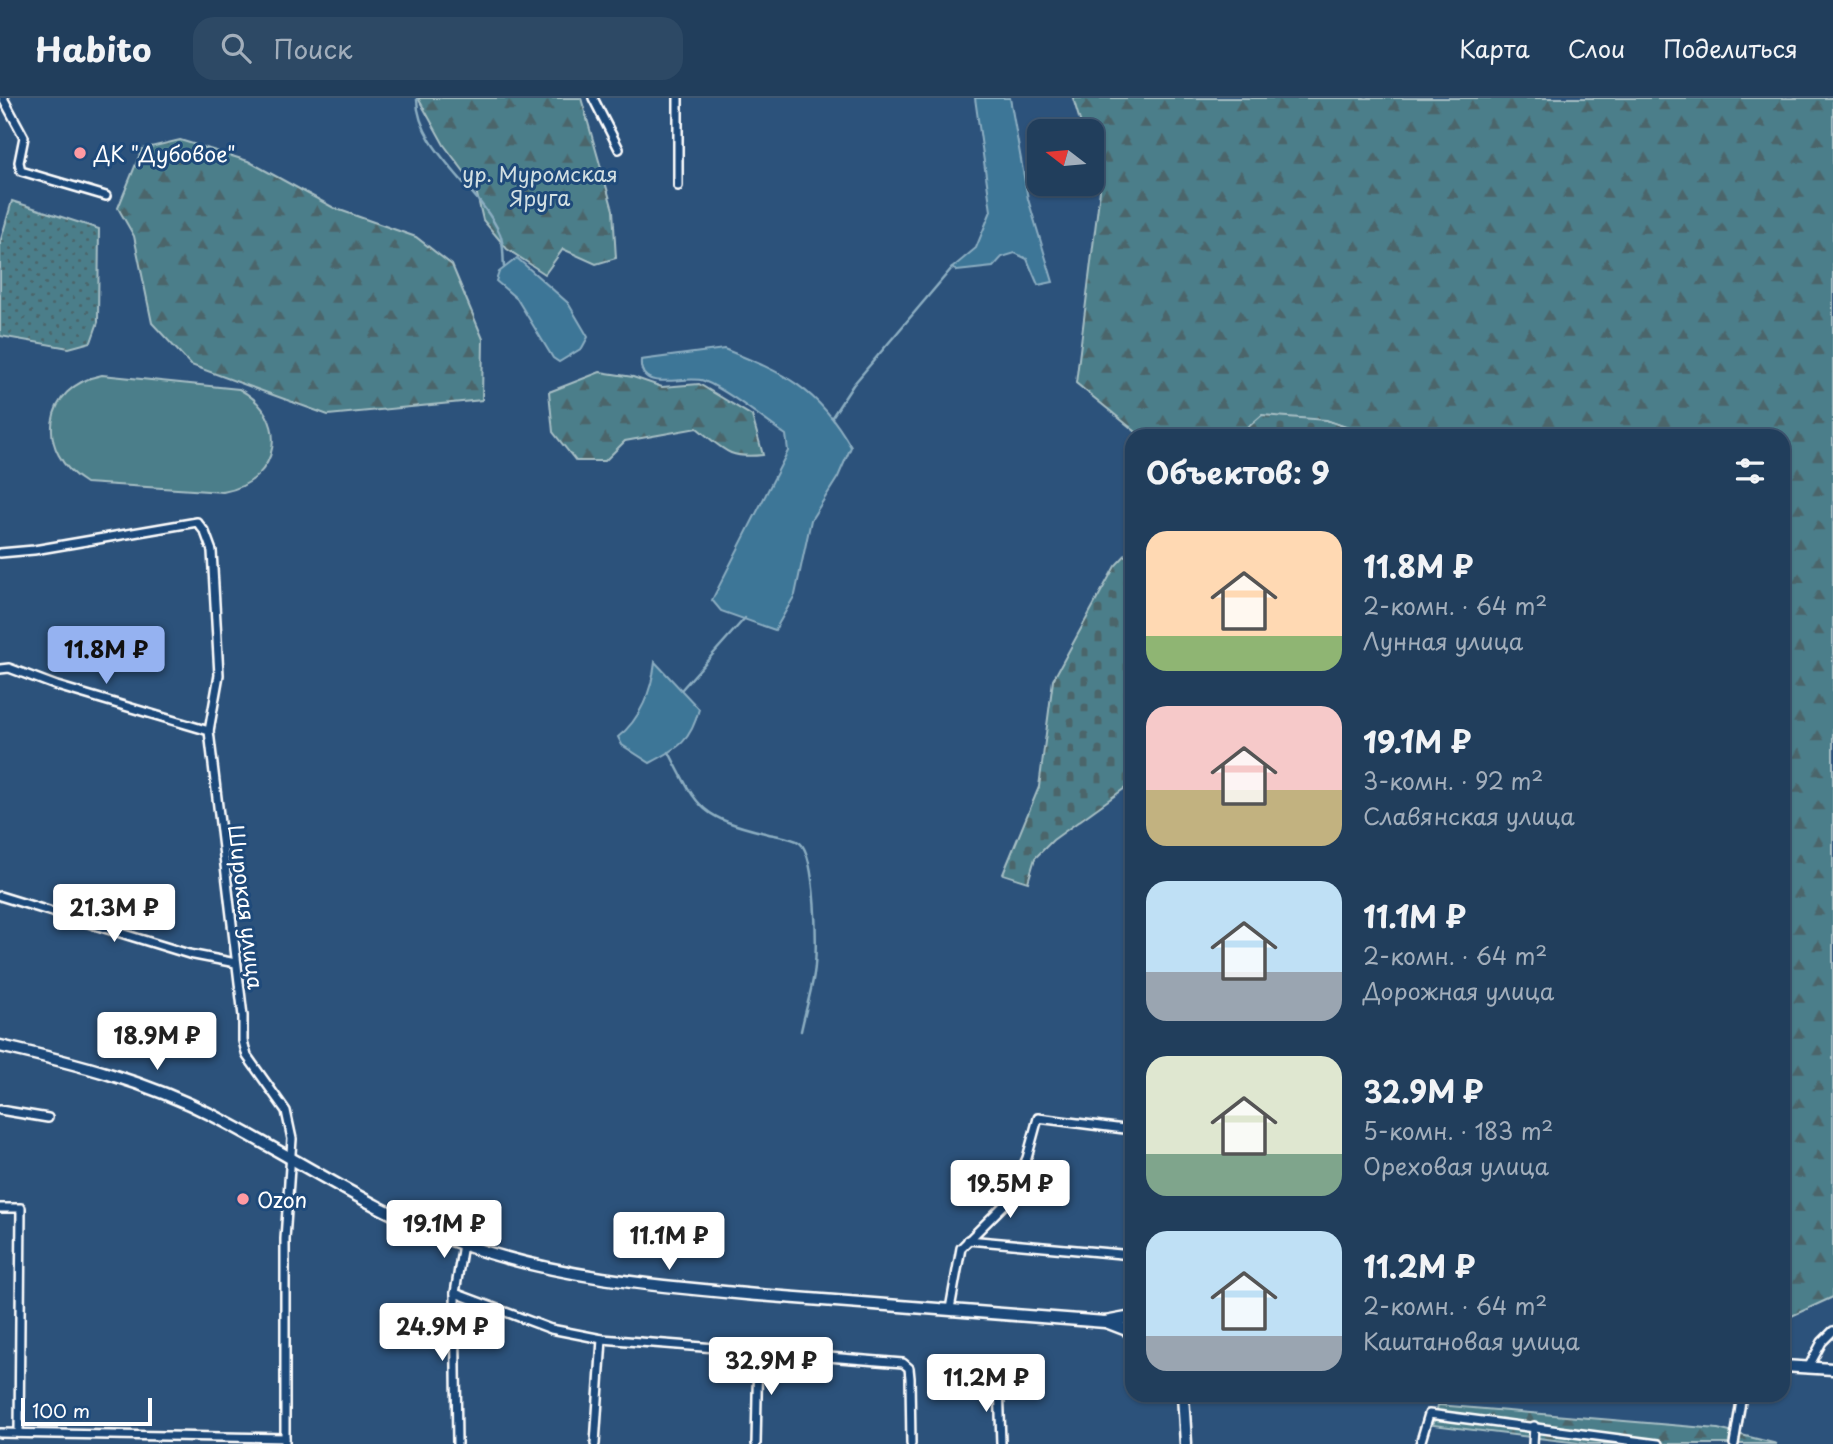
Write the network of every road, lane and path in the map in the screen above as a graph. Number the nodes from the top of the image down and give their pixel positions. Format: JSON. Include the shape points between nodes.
{"nodes":[{"id":1,"x":3,"y":98,"type":"edge"},
{"id":2,"x":593,"y":98,"type":"edge"},
{"id":3,"x":677,"y":98,"type":"edge"},
{"id":4,"x":619,"y":149,"type":"dead end"},
{"id":5,"x":678,"y":186,"type":"dead end"},
{"id":6,"x":106,"y":196,"type":"dead end"},
{"id":7,"x":0,"y":552,"type":"edge"},
{"id":8,"x":0,"y":669,"type":"edge"},
{"id":9,"x":209,"y":731,"type":"junction"},
{"id":10,"x":0,"y":896,"type":"edge"},
{"id":11,"x":236,"y":962,"type":"junction"},
{"id":12,"x":0,"y":1046,"type":"edge"},
{"id":13,"x":0,"y":1110,"type":"edge"},
{"id":14,"x":48,"y":1118,"type":"dead end"},
{"id":15,"x":1125,"y":1129,"type":"edge"},
{"id":16,"x":292,"y":1157,"type":"junction"},
{"id":17,"x":0,"y":1208,"type":"edge"},
{"id":18,"x":968,"y":1240,"type":"junction"},
{"id":19,"x":463,"y":1244,"type":"junction"},
{"id":20,"x":1125,"y":1254,"type":"edge"},
{"id":21,"x":455,"y":1293,"type":"junction"},
{"id":22,"x":950,"y":1309,"type":"junction"},
{"id":23,"x":1125,"y":1318,"type":"edge"},
{"id":24,"x":1105,"y":1322,"type":"junction"},
{"id":25,"x":1125,"y":1329,"type":"edge"},
{"id":26,"x":1833,"y":1331,"type":"edge"},
{"id":27,"x":602,"y":1339,"type":"junction"},
{"id":28,"x":758,"y":1350,"type":"junction"},
{"id":29,"x":1790,"y":1367,"type":"edge"},
{"id":30,"x":1808,"y":1368,"type":"junction"},
{"id":31,"x":1833,"y":1369,"type":"edge"},
{"id":32,"x":999,"y":1383,"type":"dead end"},
{"id":33,"x":1183,"y":1402,"type":"edge"},
{"id":34,"x":1741,"y":1402,"type":"edge"},
{"id":35,"x":1534,"y":1426,"type":"junction"},
{"id":36,"x":0,"y":1433,"type":"edge"},
{"id":37,"x":19,"y":1433,"type":"junction"},
{"id":38,"x":285,"y":1441,"type":"edge"},
{"id":39,"x":457,"y":1444,"type":"edge"},
{"id":40,"x":595,"y":1444,"type":"edge"},
{"id":41,"x":756,"y":1444,"type":"edge"},
{"id":42,"x":911,"y":1444,"type":"edge"},
{"id":43,"x":1001,"y":1444,"type":"edge"},
{"id":44,"x":1186,"y":1444,"type":"edge"},
{"id":45,"x":1420,"y":1444,"type":"edge"},
{"id":46,"x":1533,"y":1444,"type":"edge"},
{"id":47,"x":1658,"y":1444,"type":"edge"},
{"id":48,"x":1734,"y":1444,"type":"edge"}],
"edges":[{"from":1,"to":6,"type":"street","via":[[24,137],[21,171]]},
{"from":2,"to":4,"type":"street"},
{"from":3,"to":5,"type":"street"},
{"from":7,"to":9,"type":"street","name":"Широкая улица","via":[[197,522],[208,541],[213,567],[219,675]]},
{"from":8,"to":9,"type":"street","via":[[9,668]]},
{"from":9,"to":11,"type":"street","name":"Широкая улица"},
{"from":10,"to":11,"type":"street","via":[[189,954]]},
{"from":11,"to":16,"type":"street","name":"Широкая улица","via":[[247,1056],[286,1111]]},
{"from":12,"to":16,"type":"main road","via":[[154,1087]]},
{"from":13,"to":14,"type":"street"},
{"from":15,"to":18,"type":"street","via":[[1038,1118],[1027,1158],[1006,1203]]},
{"from":16,"to":19,"type":"main road","via":[[390,1211]]},
{"from":16,"to":38,"type":"street","name":"Широкая улица","via":[[285,1239]]},
{"from":17,"to":37,"type":"street","via":[[21,1208]]},
{"from":18,"to":20,"type":"street"},
{"from":18,"to":22,"type":"street","via":[[961,1248]]},
{"from":19,"to":21,"type":"street"},
{"from":19,"to":22,"type":"main road","via":[[547,1269],[633,1284]]},
{"from":21,"to":27,"type":"street","via":[[551,1329]]},
{"from":21,"to":39,"type":"street"},
{"from":22,"to":24,"type":"main road"},
{"from":23,"to":24,"type":"main road"},
{"from":24,"to":25,"type":"main road"},
{"from":26,"to":30,"type":"street"},
{"from":27,"to":28,"type":"street"},
{"from":27,"to":40,"type":"street"},
{"from":28,"to":41,"type":"street"},
{"from":28,"to":42,"type":"street","via":[[903,1363],[910,1378]]},
{"from":29,"to":30,"type":"main road"},
{"from":30,"to":31,"type":"main road"},
{"from":32,"to":43,"type":"street"},
{"from":33,"to":44,"type":"main road"},
{"from":34,"to":48,"type":"street"},
{"from":35,"to":45,"type":"street","via":[[1429,1414]]},
{"from":35,"to":46,"type":"street"},
{"from":35,"to":47,"type":"street"},
{"from":36,"to":37,"type":"street"},
{"from":37,"to":38,"type":"street"}]}
